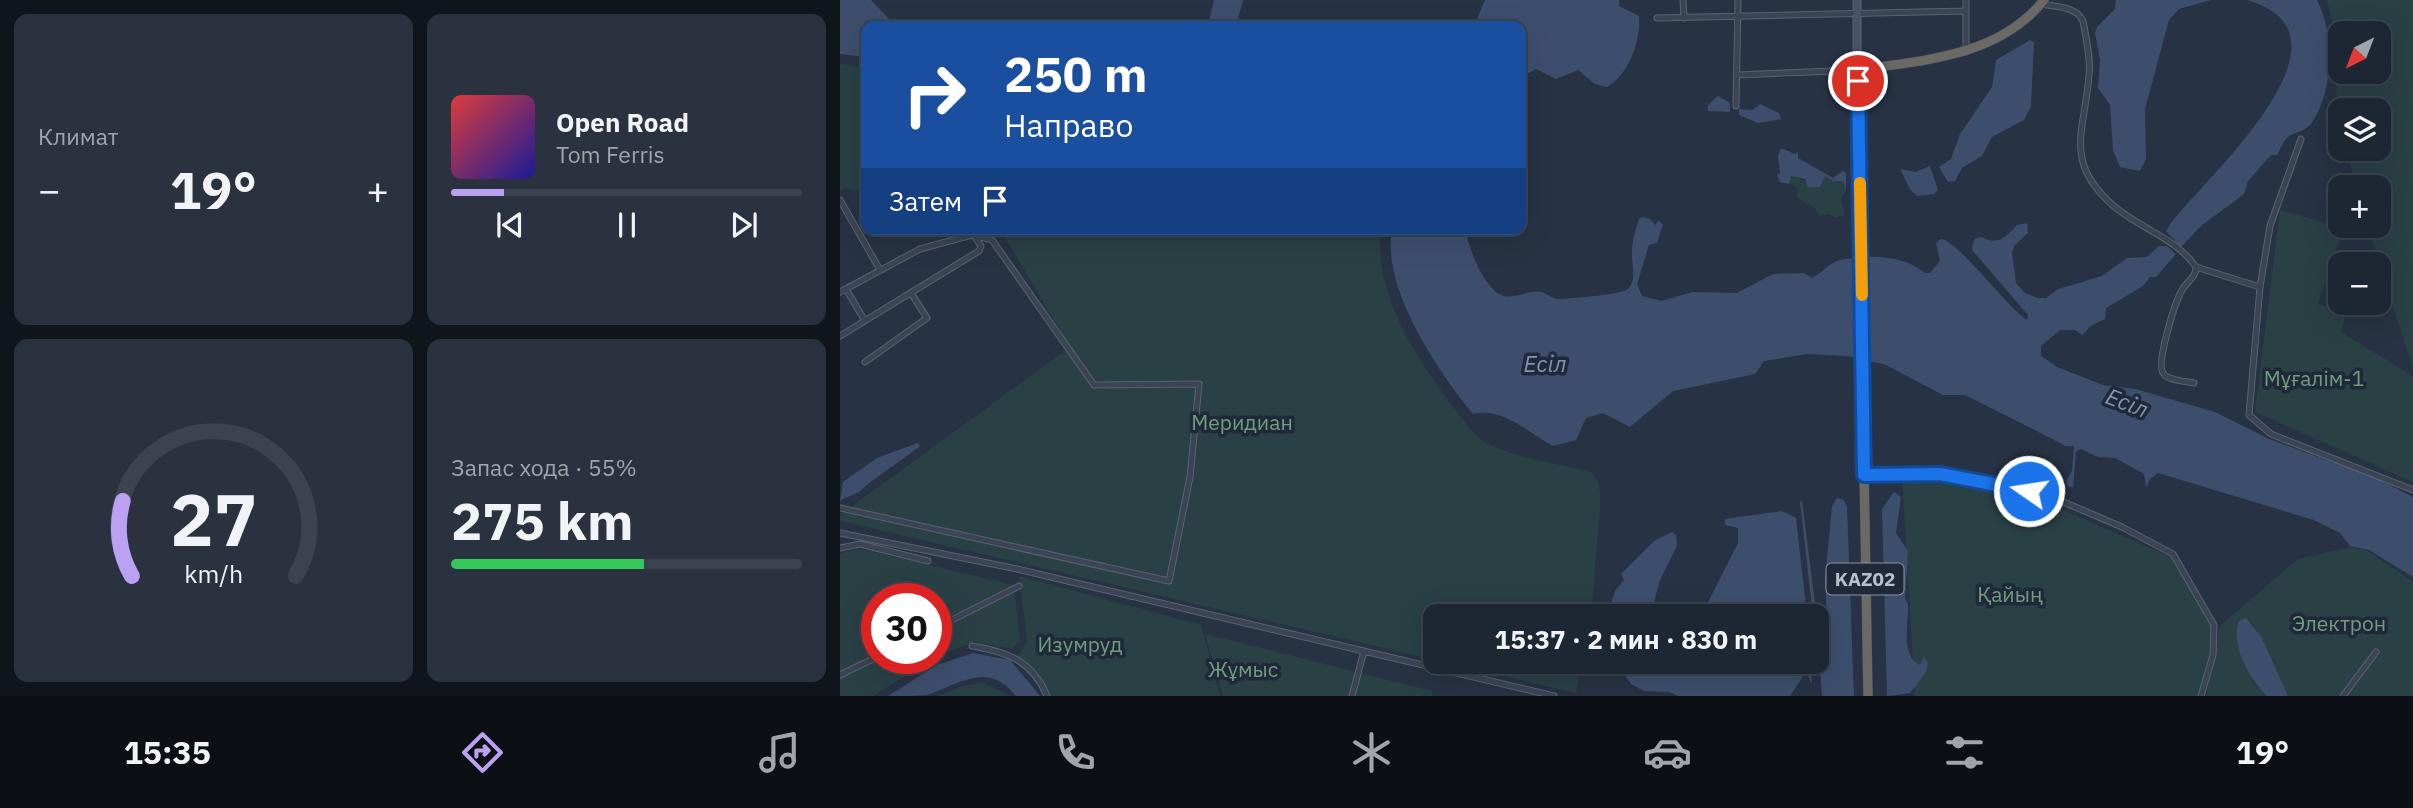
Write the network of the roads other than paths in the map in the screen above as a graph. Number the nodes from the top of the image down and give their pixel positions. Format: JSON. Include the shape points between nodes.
{"nodes":[{"id":1,"x":1683,"y":0,"type":"edge"},
{"id":2,"x":1738,"y":0,"type":"edge"},
{"id":3,"x":1857,"y":0,"type":"edge"},
{"id":4,"x":1966,"y":0,"type":"edge"},
{"id":5,"x":2043,"y":2,"type":"edge"},
{"id":6,"x":1966,"y":11,"type":"junction"},
{"id":7,"x":1857,"y":13,"type":"junction"},
{"id":8,"x":1738,"y":16,"type":"junction"},
{"id":9,"x":1657,"y":18,"type":"dead end"},
{"id":10,"x":1684,"y":18,"type":"junction"},
{"id":11,"x":1966,"y":52,"type":"junction"},
{"id":12,"x":1857,"y":70,"type":"junction"},
{"id":13,"x":1737,"y":75,"type":"junction"},
{"id":14,"x":1736,"y":106,"type":"dead end"},
{"id":15,"x":2301,"y":139,"type":"dead end"},
{"id":16,"x":840,"y":200,"type":"edge"},
{"id":17,"x":975,"y":237,"type":"junction"},
{"id":18,"x":2196,"y":267,"type":"junction"},
{"id":19,"x":880,"y":270,"type":"junction"},
{"id":20,"x":2260,"y":288,"type":"junction"},
{"id":21,"x":843,"y":290,"type":"edge"},
{"id":22,"x":911,"y":293,"type":"junction"},
{"id":23,"x":865,"y":321,"type":"junction"},
{"id":24,"x":840,"y":336,"type":"edge"},
{"id":25,"x":865,"y":362,"type":"dead end"},
{"id":26,"x":2194,"y":383,"type":"dead end"},
{"id":27,"x":1864,"y":475,"type":"junction"},
{"id":28,"x":2413,"y":490,"type":"edge"},
{"id":29,"x":840,"y":508,"type":"edge"},
{"id":30,"x":840,"y":533,"type":"edge"},
{"id":31,"x":840,"y":548,"type":"edge"},
{"id":32,"x":928,"y":561,"type":"dead end"},
{"id":33,"x":1019,"y":586,"type":"dead end"},
{"id":34,"x":952,"y":620,"type":"edge"},
{"id":35,"x":972,"y":646,"type":"dead end"},
{"id":36,"x":1364,"y":651,"type":"junction"},
{"id":37,"x":2376,"y":652,"type":"dead end"},
{"id":38,"x":861,"y":665,"type":"edge"},
{"id":39,"x":840,"y":676,"type":"edge"},
{"id":40,"x":1047,"y":696,"type":"edge"},
{"id":41,"x":1352,"y":696,"type":"edge"},
{"id":42,"x":1554,"y":696,"type":"edge"},
{"id":43,"x":1868,"y":696,"type":"edge"},
{"id":44,"x":2201,"y":696,"type":"edge"},
{"id":45,"x":2343,"y":696,"type":"edge"}],
"edges":[{"from":1,"to":10,"type":"street"},
{"from":2,"to":8,"type":"street"},
{"from":3,"to":7,"type":"main road"},
{"from":4,"to":6,"type":"street"},
{"from":5,"to":11,"type":"highway","via":[[2006,33]]},
{"from":5,"to":18,"type":"street","via":[[2071,9],[2083,22],[2090,73],[2079,145],[2088,174],[2117,209],[2162,236]]},
{"from":6,"to":7,"type":"street"},
{"from":6,"to":11,"type":"street"},
{"from":7,"to":8,"type":"street"},
{"from":7,"to":12,"type":"main road"},
{"from":8,"to":10,"type":"street"},
{"from":8,"to":13,"type":"street"},
{"from":9,"to":10,"type":"street"},
{"from":11,"to":12,"type":"highway"},
{"from":12,"to":13,"type":"street"},
{"from":12,"to":27,"type":"highway","number":"KAZ02"},
{"from":13,"to":14,"type":"street"},
{"from":15,"to":20,"type":"street","via":[[2270,226]]},
{"from":16,"to":19,"type":"street"},
{"from":17,"to":19,"type":"street","via":[[920,249]]},
{"from":17,"to":22,"type":"street","via":[[979,251]]},
{"from":17,"to":29,"type":"street","via":[[992,240],[1094,385],[1199,383],[1190,477],[1169,581]]},
{"from":18,"to":20,"type":"street"},
{"from":18,"to":26,"type":"street","via":[[2169,322],[2161,361],[2168,378]]},
{"from":19,"to":21,"type":"street"},
{"from":20,"to":28,"type":"street","via":[[2249,415],[2271,434]]},
{"from":21,"to":23,"type":"street"},
{"from":22,"to":23,"type":"street"},
{"from":22,"to":25,"type":"street","via":[[927,318]]},
{"from":23,"to":24,"type":"street"},
{"from":27,"to":43,"type":"highway","number":"KAZ02"},
{"from":27,"to":44,"type":"street","via":[[1940,474],[2048,495],[2173,554],[2214,625],[2213,654]]},
{"from":30,"to":36,"type":"street","via":[[1017,569]]},
{"from":31,"to":32,"type":"street","via":[[860,544]]},
{"from":33,"to":34,"type":"street"},
{"from":35,"to":40,"type":"street","via":[[1012,654],[1041,682]]},
{"from":36,"to":41,"type":"street"},
{"from":36,"to":42,"type":"street"},
{"from":37,"to":45,"type":"street"},
{"from":38,"to":39,"type":"street"}]}
